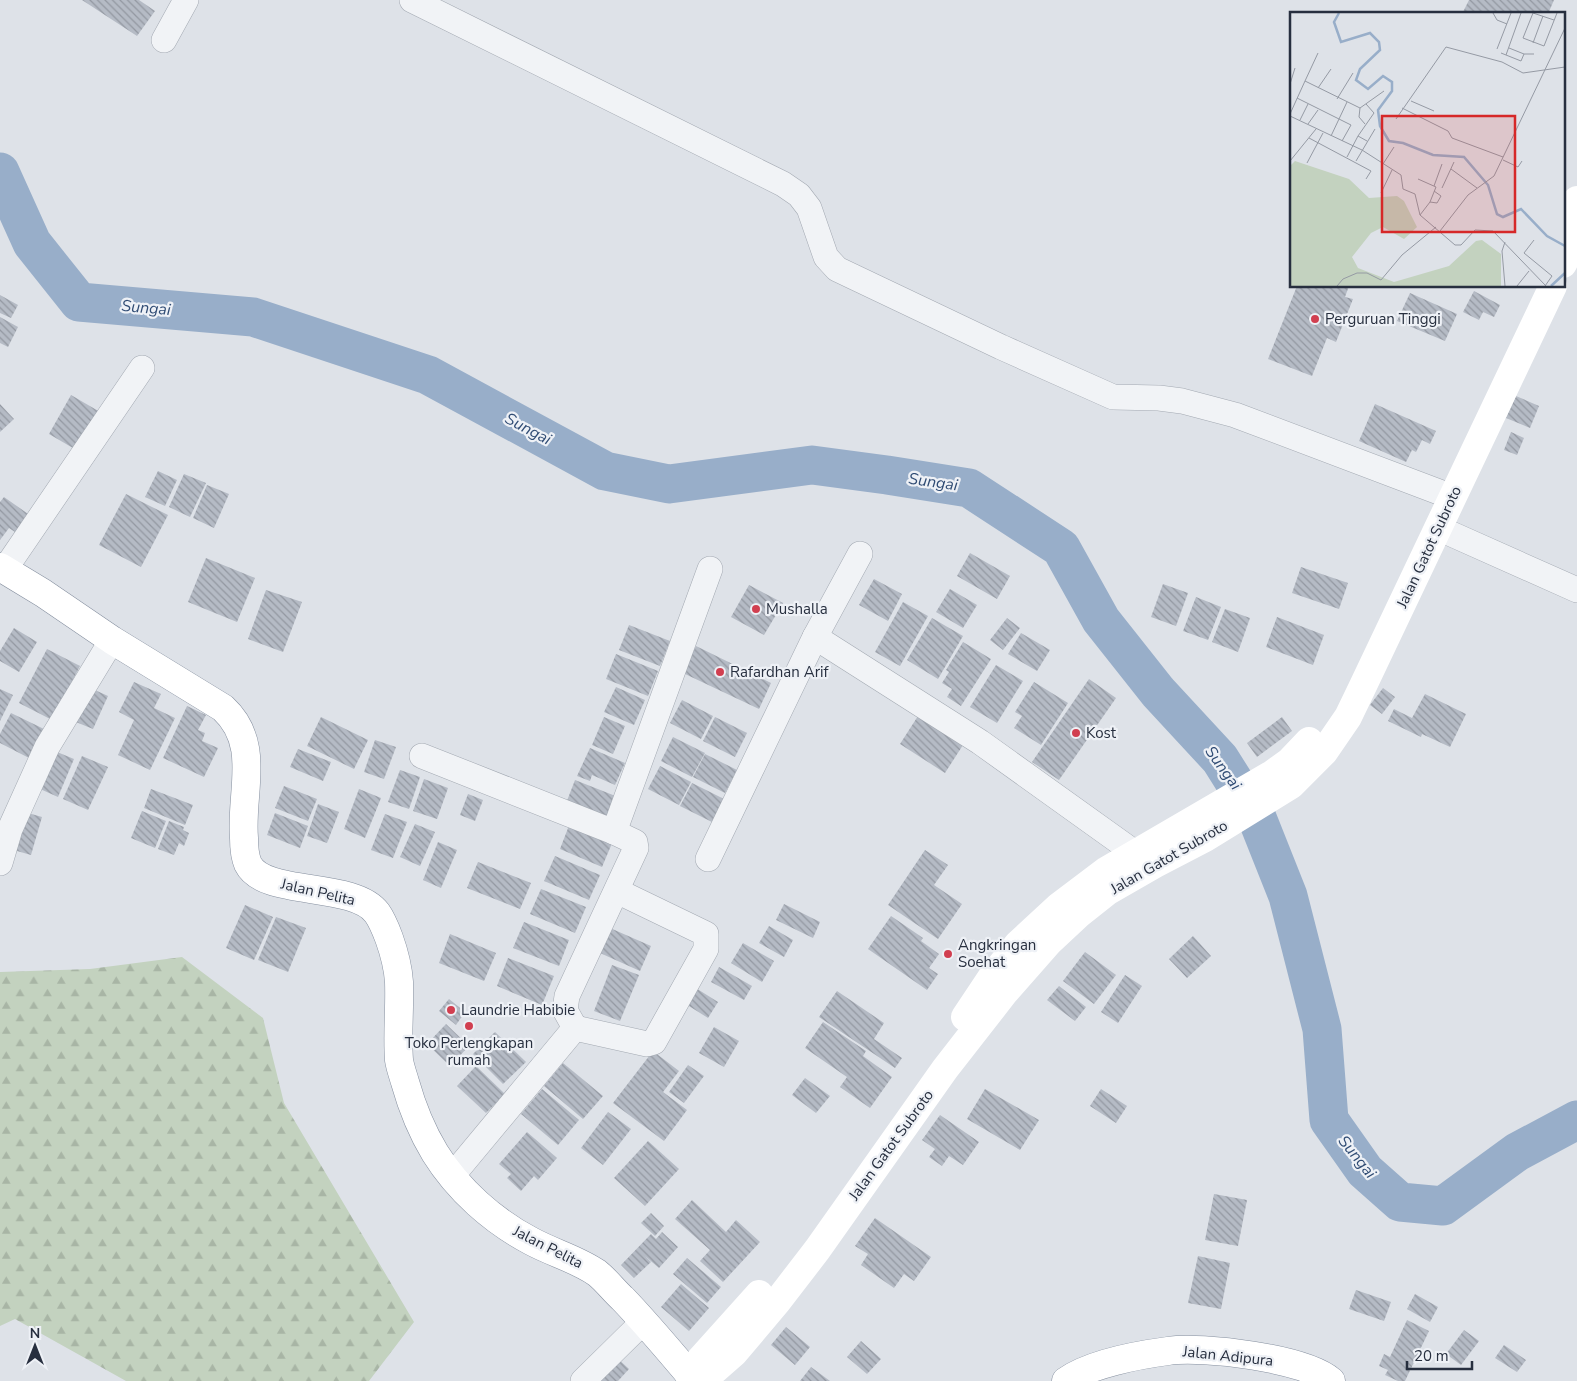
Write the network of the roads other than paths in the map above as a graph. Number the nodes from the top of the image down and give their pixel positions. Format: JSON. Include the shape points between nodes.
{"nodes":[{"id":1,"x":186,"y":0,"type":"edge"},
{"id":2,"x":412,"y":0,"type":"edge"},
{"id":3,"x":164,"y":40,"type":"dead end"},
{"id":4,"x":1577,"y":200,"type":"edge"},
{"id":5,"x":1564,"y":227,"type":"edge"},
{"id":6,"x":1577,"y":235,"type":"edge"},
{"id":7,"x":1564,"y":262,"type":"edge"},
{"id":8,"x":1535,"y":288,"type":"edge"},
{"id":9,"x":1552,"y":288,"type":"edge"},
{"id":10,"x":142,"y":368,"type":"dead end"},
{"id":11,"x":1439,"y":492,"type":"junction"},
{"id":12,"x":1438,"y":528,"type":"junction"},
{"id":13,"x":860,"y":554,"type":"dead end"},
{"id":14,"x":2,"y":568,"type":"edge"},
{"id":15,"x":710,"y":569,"type":"dead end"},
{"id":16,"x":1577,"y":590,"type":"edge"},
{"id":17,"x":815,"y":636,"type":"junction"},
{"id":18,"x":112,"y":640,"type":"junction"},
{"id":19,"x":422,"y":756,"type":"dead end"},
{"id":20,"x":1281,"y":779,"type":"junction"},
{"id":21,"x":1200,"y":828,"type":"junction"},
{"id":22,"x":614,"y":832,"type":"junction"},
{"id":23,"x":1135,"y":853,"type":"junction"},
{"id":24,"x":708,"y":859,"type":"dead end"},
{"id":25,"x":0,"y":863,"type":"edge"},
{"id":26,"x":617,"y":891,"type":"junction"},
{"id":27,"x":575,"y":1028,"type":"junction"},
{"id":28,"x":939,"y":1067,"type":"junction"},
{"id":29,"x":452,"y":1176,"type":"junction"},
{"id":30,"x":644,"y":1321,"type":"junction"},
{"id":31,"x":695,"y":1378,"type":"edge"},
{"id":32,"x":583,"y":1381,"type":"edge"},
{"id":33,"x":1066,"y":1381,"type":"edge"},
{"id":34,"x":1331,"y":1381,"type":"edge"}],
"edges":[{"from":1,"to":3,"type":"street"},
{"from":2,"to":11,"type":"street","via":[[783,184],[799,195],[809,208],[826,257],[837,269],[1113,397],[1182,401],[1235,415]]},
{"from":4,"to":5,"type":"main road"},
{"from":6,"to":7,"type":"main road"},
{"from":8,"to":11,"type":"main road","name":"Jalan Gatot Subroto"},
{"from":9,"to":12,"type":"main road","name":"Jalan Gatot Subroto"},
{"from":10,"to":14,"type":"street"},
{"from":11,"to":20,"type":"main road","name":"Jalan Gatot Subroto","via":[[1365,649],[1328,716],[1290,761]]},
{"from":12,"to":16,"type":"street"},
{"from":12,"to":20,"type":"main road","name":"Jalan Gatot Subroto","via":[[1348,717],[1324,752]]},
{"from":13,"to":17,"type":"street"},
{"from":14,"to":18,"type":"main road","name":"Jalan Pelita"},
{"from":15,"to":22,"type":"street"},
{"from":17,"to":23,"type":"street","via":[[980,742]]},
{"from":17,"to":24,"type":"street"},
{"from":18,"to":25,"type":"street","via":[[47,747],[10,829]]},
{"from":18,"to":29,"type":"main road","name":"Jalan Pelita","via":[[223,708],[235,722],[247,755],[244,847],[249,865],[257,875],[284,884],[345,895],[376,912],[394,951],[399,980],[399,1062],[410,1101],[420,1126]]},
{"from":19,"to":22,"type":"street"},
{"from":20,"to":21,"type":"main road","name":"Jalan Gatot Subroto"},
{"from":21,"to":23,"type":"main road","name":"Jalan Gatot Subroto"},
{"from":21,"to":28,"type":"main road","name":"Jalan Gatot Subroto","via":[[1155,864],[1108,891],[1048,942]]},
{"from":22,"to":26,"type":"street","via":[[635,842],[636,848]]},
{"from":23,"to":28,"type":"main road","name":"Jalan Gatot Subroto","via":[[1058,906],[1018,944],[991,978]]},
{"from":26,"to":27,"type":"street","via":[[567,996],[565,1010]]},
{"from":26,"to":27,"type":"street","via":[[706,934],[706,949],[654,1042],[647,1044]]},
{"from":27,"to":29,"type":"street"},
{"from":28,"to":31,"type":"main road","name":"Jalan Gatot Subroto"},
{"from":29,"to":30,"type":"main road","name":"Jalan Pelita","via":[[482,1208],[503,1224],[598,1274]]},
{"from":30,"to":31,"type":"main road","name":"Jalan Pelita"},
{"from":30,"to":32,"type":"street"},
{"from":33,"to":34,"type":"main road","name":"Jalan Adipura","via":[[1106,1364],[1169,1350],[1253,1355],[1294,1364]]}]}
